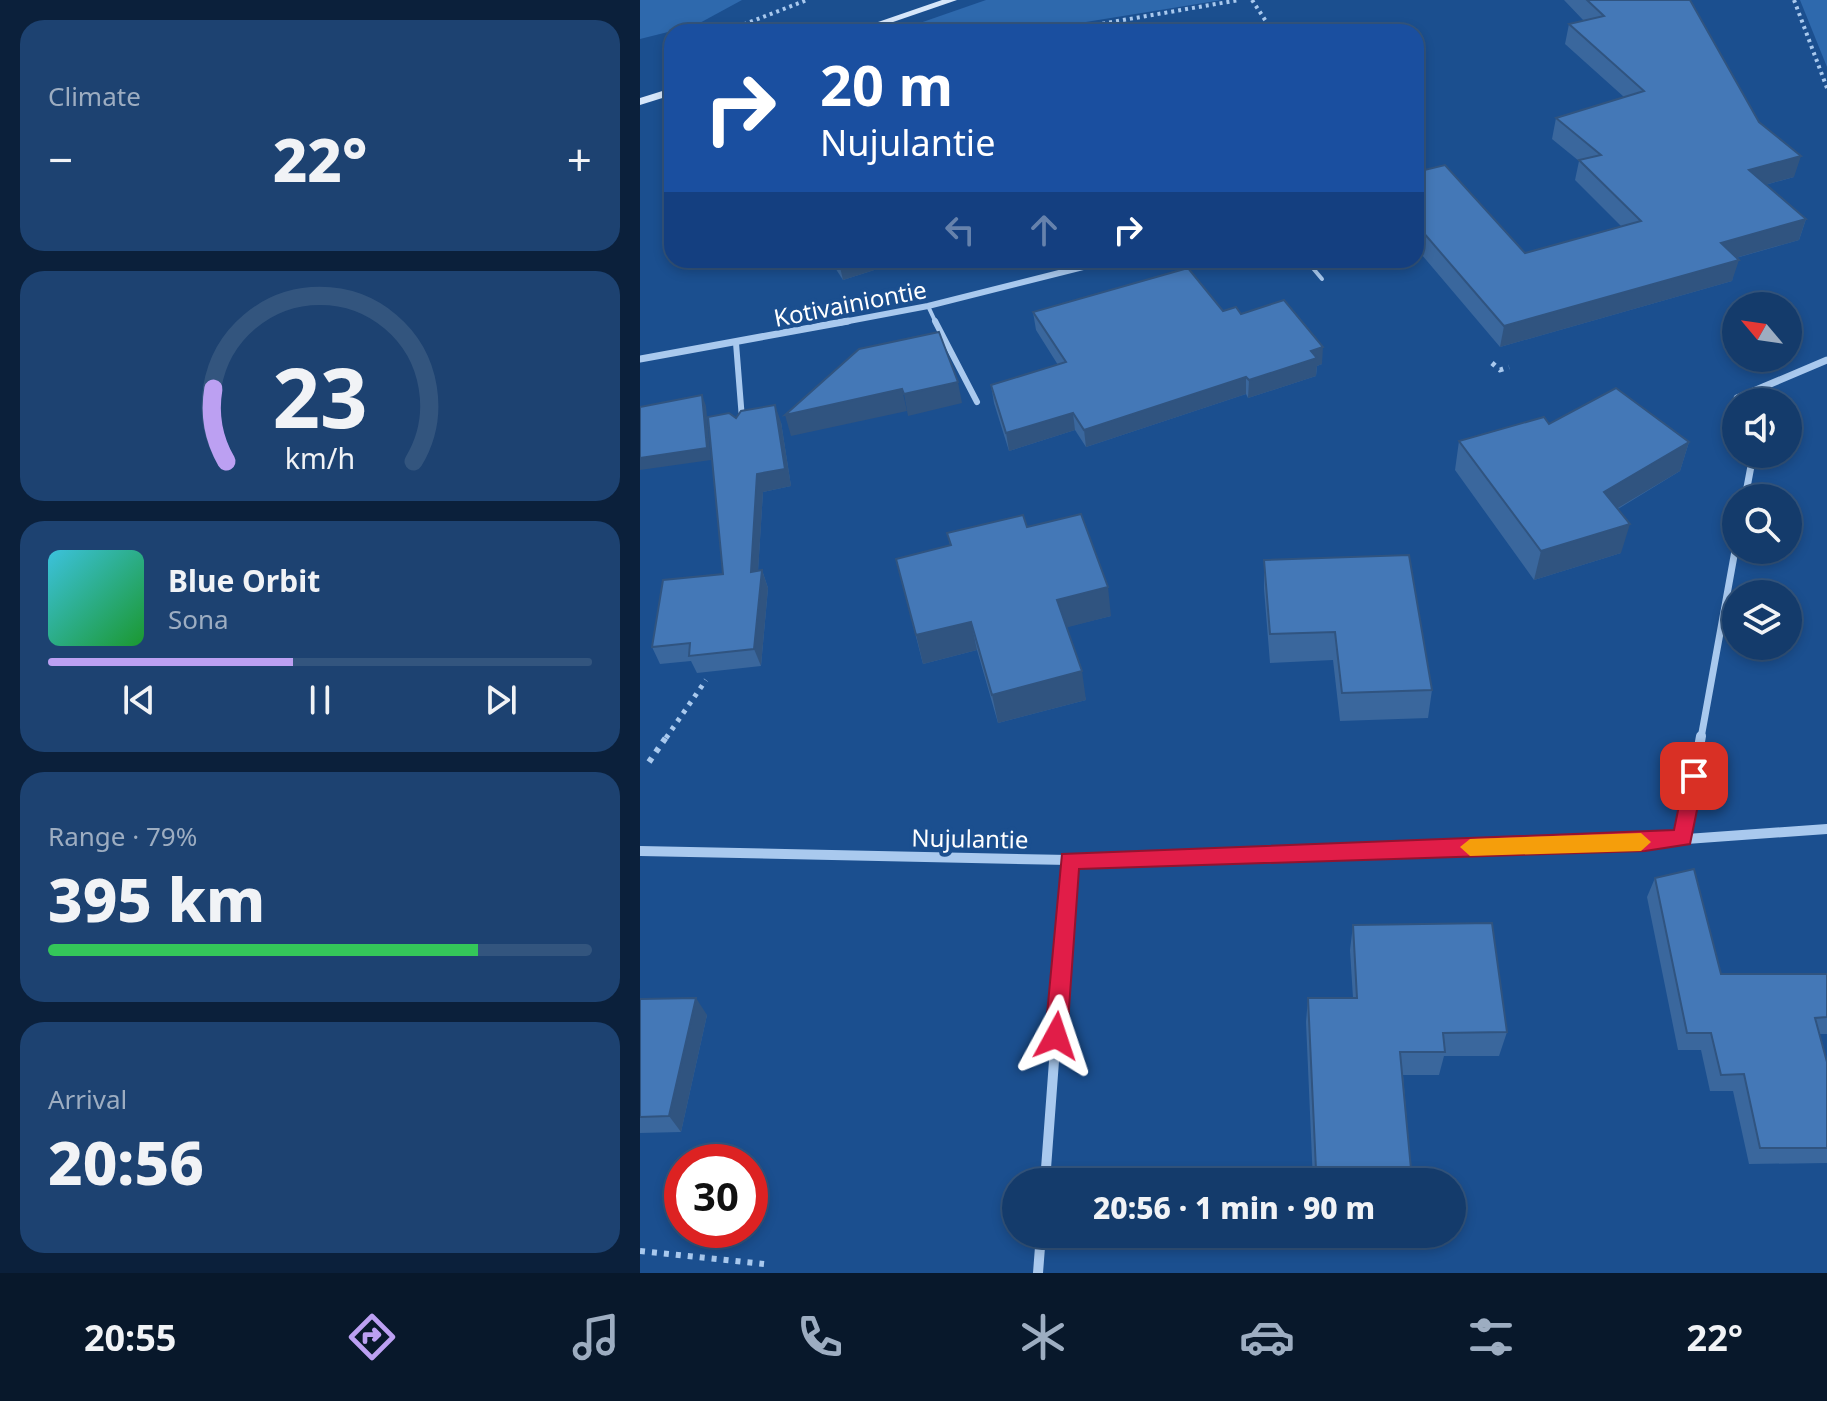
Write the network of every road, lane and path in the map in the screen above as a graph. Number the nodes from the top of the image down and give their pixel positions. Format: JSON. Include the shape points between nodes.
{"nodes":[{"id":1,"x":807,"y":0,"type":"edge"},
{"id":2,"x":952,"y":0,"type":"edge"},
{"id":3,"x":1239,"y":0,"type":"edge"},
{"id":4,"x":1252,"y":0,"type":"edge"},
{"id":5,"x":1794,"y":0,"type":"edge"},
{"id":6,"x":745,"y":24,"type":"edge"},
{"id":7,"x":878,"y":24,"type":"edge"},
{"id":8,"x":1113,"y":24,"type":"edge"},
{"id":9,"x":1268,"y":24,"type":"edge"},
{"id":10,"x":1827,"y":88,"type":"edge"},
{"id":11,"x":664,"y":94,"type":"edge"},
{"id":12,"x":640,"y":102,"type":"edge"},
{"id":13,"x":1079,"y":268,"type":"edge"},
{"id":14,"x":1313,"y":268,"type":"edge"},
{"id":15,"x":1322,"y":279,"type":"dead end"},
{"id":16,"x":928,"y":306,"type":"junction"},
{"id":17,"x":736,"y":343,"type":"junction"},
{"id":18,"x":640,"y":359,"type":"edge"},
{"id":19,"x":1827,"y":360,"type":"edge"},
{"id":20,"x":1492,"y":363,"type":"dead end"},
{"id":21,"x":1509,"y":367,"type":"dead end"},
{"id":22,"x":1761,"y":388,"type":"edge"},
{"id":23,"x":977,"y":402,"type":"dead end"},
{"id":24,"x":741,"y":430,"type":"edge"},
{"id":25,"x":1733,"y":564,"type":"edge"},
{"id":26,"x":706,"y":680,"type":"edge"},
{"id":27,"x":649,"y":762,"type":"dead end"},
{"id":28,"x":1827,"y":829,"type":"edge"},
{"id":29,"x":1683,"y":838,"type":"junction"},
{"id":30,"x":640,"y":851,"type":"edge"},
{"id":31,"x":1069,"y":860,"type":"junction"},
{"id":32,"x":1046,"y":1168,"type":"edge"},
{"id":33,"x":1040,"y":1248,"type":"edge"},
{"id":34,"x":640,"y":1251,"type":"edge"},
{"id":35,"x":764,"y":1264,"type":"dead end"},
{"id":36,"x":1038,"y":1273,"type":"edge"}],
"edges":[{"from":1,"to":6,"type":"path"},
{"from":2,"to":7,"type":"main road"},
{"from":3,"to":8,"type":"path"},
{"from":4,"to":9,"type":"path"},
{"from":5,"to":10,"type":"path"},
{"from":11,"to":12,"type":"main road"},
{"from":13,"to":16,"type":"street","name":"Kotivainiontie"},
{"from":14,"to":15,"type":"lane"},
{"from":16,"to":17,"type":"street","name":"Kotivainiontie"},
{"from":16,"to":23,"type":"lane"},
{"from":17,"to":18,"type":"street","name":"Kotivainiontie"},
{"from":17,"to":24,"type":"lane","via":[[744,406]]},
{"from":19,"to":22,"type":"street"},
{"from":20,"to":21,"type":"path","via":[[1500,370]]},
{"from":25,"to":29,"type":"street"},
{"from":26,"to":27,"type":"path"},
{"from":28,"to":29,"type":"street","name":"Nujulantie"},
{"from":29,"to":31,"type":"street","name":"Nujulantie"},
{"from":30,"to":31,"type":"street","name":"Nujulantie"},
{"from":31,"to":32,"type":"street"},
{"from":33,"to":36,"type":"street"},
{"from":34,"to":35,"type":"path"}]}
